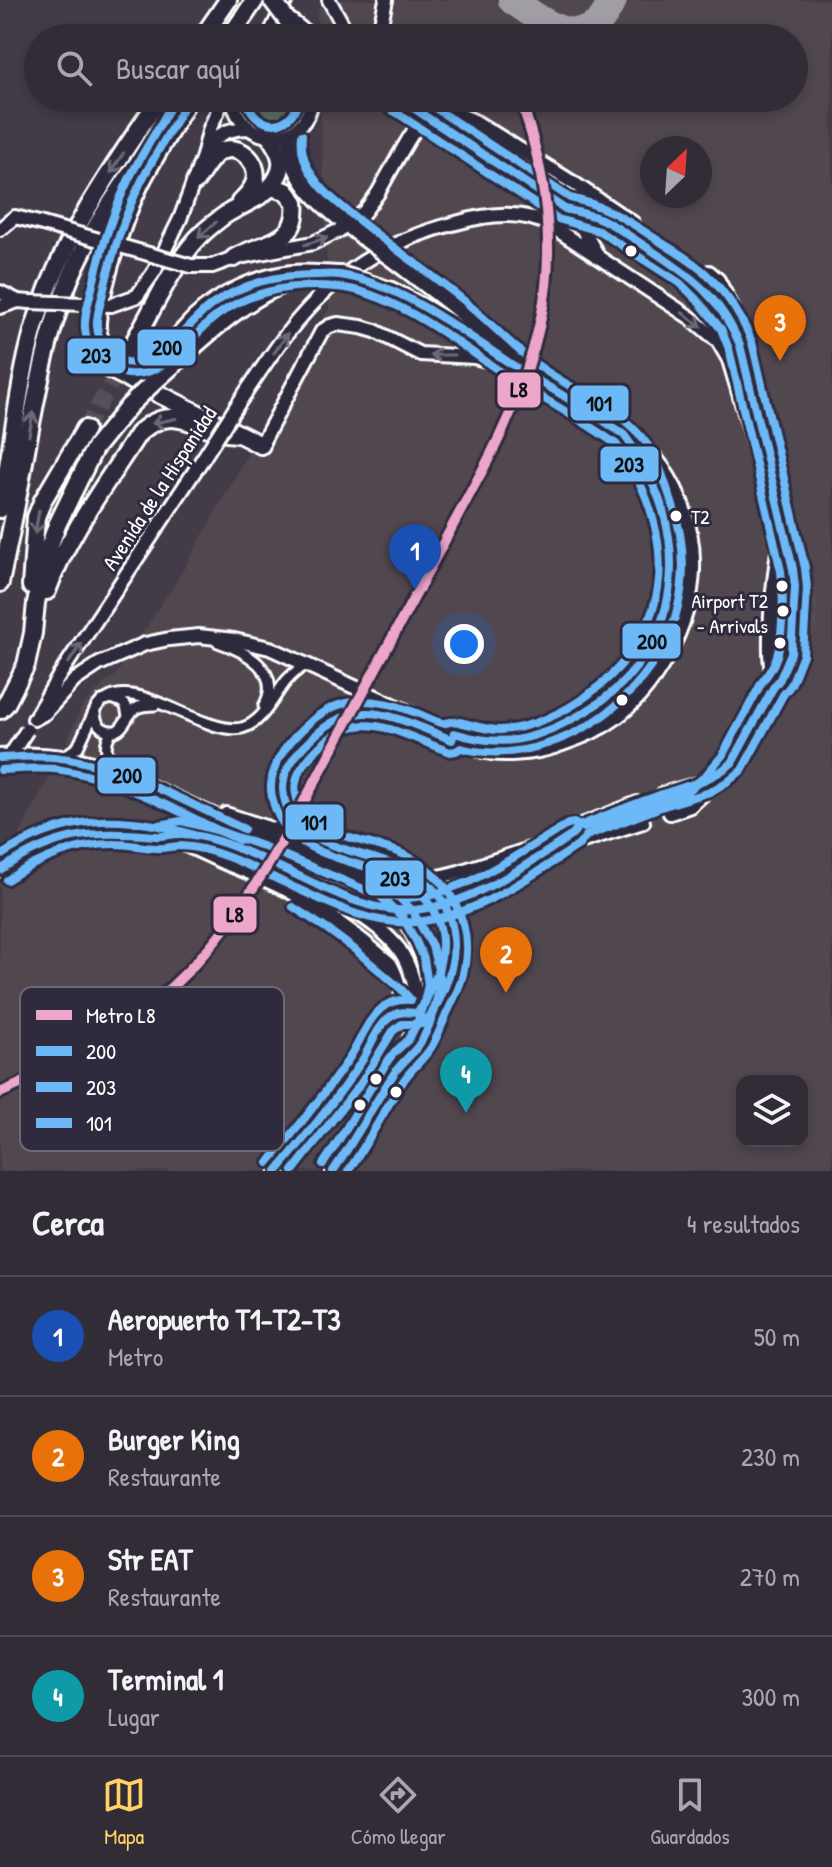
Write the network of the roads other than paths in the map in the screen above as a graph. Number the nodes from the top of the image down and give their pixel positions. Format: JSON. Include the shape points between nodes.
{"nodes":[{"id":1,"x":228,"y":0,"type":"edge"},
{"id":2,"x":255,"y":0,"type":"edge"},
{"id":3,"x":272,"y":0,"type":"edge"},
{"id":4,"x":286,"y":0,"type":"edge"},
{"id":5,"x":329,"y":0,"type":"edge"},
{"id":6,"x":386,"y":0,"type":"edge"},
{"id":7,"x":274,"y":23,"type":"edge"},
{"id":8,"x":212,"y":24,"type":"edge"},
{"id":9,"x":239,"y":24,"type":"edge"},
{"id":10,"x":292,"y":24,"type":"edge"},
{"id":11,"x":342,"y":24,"type":"edge"},
{"id":12,"x":381,"y":24,"type":"edge"},
{"id":13,"x":151,"y":112,"type":"edge"},
{"id":14,"x":176,"y":112,"type":"edge"},
{"id":15,"x":180,"y":112,"type":"edge"},
{"id":16,"x":217,"y":112,"type":"edge"},
{"id":17,"x":235,"y":112,"type":"edge"},
{"id":18,"x":309,"y":112,"type":"edge"},
{"id":19,"x":421,"y":112,"type":"edge"},
{"id":20,"x":424,"y":112,"type":"edge"},
{"id":21,"x":440,"y":112,"type":"edge"},
{"id":22,"x":449,"y":112,"type":"edge"},
{"id":23,"x":451,"y":112,"type":"edge"},
{"id":24,"x":247,"y":128,"type":"junction"},
{"id":25,"x":290,"y":133,"type":"junction"},
{"id":26,"x":270,"y":137,"type":"junction"},
{"id":27,"x":203,"y":156,"type":"junction"},
{"id":28,"x":195,"y":182,"type":"junction"},
{"id":29,"x":271,"y":187,"type":"junction"},
{"id":30,"x":563,"y":195,"type":"junction"},
{"id":31,"x":565,"y":209,"type":"junction"},
{"id":32,"x":230,"y":212,"type":"junction"},
{"id":33,"x":511,"y":214,"type":"junction"},
{"id":34,"x":604,"y":220,"type":"junction"},
{"id":35,"x":353,"y":221,"type":"dead end"},
{"id":36,"x":633,"y":223,"type":"tunnel mouth"},
{"id":37,"x":0,"y":229,"type":"edge"},
{"id":38,"x":340,"y":230,"type":"dead end"},
{"id":39,"x":113,"y":254,"type":"junction"},
{"id":40,"x":598,"y":256,"type":"junction"},
{"id":41,"x":234,"y":258,"type":"junction"},
{"id":42,"x":709,"y":272,"type":"tunnel mouth"},
{"id":43,"x":310,"y":275,"type":"junction"},
{"id":44,"x":0,"y":292,"type":"edge"},
{"id":45,"x":24,"y":302,"type":"junction"},
{"id":46,"x":0,"y":307,"type":"edge"},
{"id":47,"x":731,"y":323,"type":"junction"},
{"id":48,"x":129,"y":351,"type":"tunnel mouth"},
{"id":49,"x":518,"y":368,"type":"junction"},
{"id":50,"x":534,"y":377,"type":"junction"},
{"id":51,"x":85,"y":429,"type":"tunnel mouth"},
{"id":52,"x":238,"y":434,"type":"junction"},
{"id":53,"x":624,"y":435,"type":"junction"},
{"id":54,"x":261,"y":445,"type":"joint"},
{"id":55,"x":0,"y":509,"type":"edge"},
{"id":56,"x":779,"y":544,"type":"tunnel mouth"},
{"id":57,"x":793,"y":569,"type":"tunnel mouth"},
{"id":58,"x":0,"y":583,"type":"edge"},
{"id":59,"x":33,"y":633,"type":"junction"},
{"id":60,"x":199,"y":636,"type":"junction"},
{"id":61,"x":794,"y":651,"type":"tunnel mouth"},
{"id":62,"x":309,"y":665,"type":"junction"},
{"id":63,"x":17,"y":680,"type":"junction"},
{"id":64,"x":773,"y":688,"type":"dead end"},
{"id":65,"x":107,"y":699,"type":"junction"},
{"id":66,"x":166,"y":706,"type":"junction"},
{"id":67,"x":0,"y":710,"type":"edge"},
{"id":68,"x":95,"y":713,"type":"junction"},
{"id":69,"x":128,"y":717,"type":"junction"},
{"id":70,"x":258,"y":717,"type":"junction"},
{"id":71,"x":754,"y":723,"type":"tunnel mouth"},
{"id":72,"x":30,"y":724,"type":"junction"},
{"id":73,"x":112,"y":731,"type":"junction"},
{"id":74,"x":454,"y":733,"type":"junction"},
{"id":75,"x":0,"y":758,"type":"edge"},
{"id":76,"x":62,"y":758,"type":"junction"},
{"id":77,"x":0,"y":771,"type":"edge"},
{"id":78,"x":722,"y":773,"type":"junction"},
{"id":79,"x":123,"y":774,"type":"junction"},
{"id":80,"x":663,"y":794,"type":"tunnel mouth"},
{"id":81,"x":637,"y":803,"type":"tunnel mouth"},
{"id":82,"x":203,"y":810,"type":"junction"},
{"id":83,"x":670,"y":813,"type":"tunnel mouth"},
{"id":84,"x":643,"y":822,"type":"tunnel mouth"},
{"id":85,"x":572,"y":835,"type":"junction"},
{"id":86,"x":161,"y":837,"type":"junction"},
{"id":87,"x":281,"y":846,"type":"junction"},
{"id":88,"x":200,"y":850,"type":"junction"},
{"id":89,"x":0,"y":870,"type":"edge"},
{"id":90,"x":371,"y":906,"type":"tunnel mouth"},
{"id":91,"x":416,"y":910,"type":"tunnel mouth"},
{"id":92,"x":419,"y":992,"type":"junction"},
{"id":93,"x":405,"y":1011,"type":"junction"},
{"id":94,"x":401,"y":1062,"type":"junction"},
{"id":95,"x":314,"y":1128,"type":"junction"},
{"id":96,"x":277,"y":1171,"type":"edge"},
{"id":97,"x":285,"y":1171,"type":"edge"},
{"id":98,"x":333,"y":1171,"type":"edge"}],
"edges":[{"from":1,"to":8,"type":"highway"},
{"from":2,"to":9,"type":"highway"},
{"from":3,"to":10,"type":"highway","bridge":true},
{"from":4,"to":7,"type":"street"},
{"from":5,"to":11,"type":"street"},
{"from":6,"to":12,"type":"street"},
{"from":13,"to":55,"type":"highway","one_way":true,"via":[[92,202],[47,290],[21,381]]},
{"from":58,"to":14,"type":"highway","one_way":true,"via":[[39,383],[65,290],[110,203]]},
{"from":15,"to":39,"type":"highway","via":[[141,183]]},
{"from":16,"to":27,"type":"street"},
{"from":17,"to":24,"type":"street"},
{"from":18,"to":25,"type":"street"},
{"from":19,"to":31,"type":"street"},
{"from":20,"to":30,"type":"street"},
{"from":21,"to":35,"type":"street","bridge":true,"via":[[418,124],[370,206]]},
{"from":22,"to":30,"type":"street","via":[[554,180]]},
{"from":23,"to":36,"type":"street","bridge":true,"via":[[476,122]]},
{"from":24,"to":26,"type":"street"},
{"from":24,"to":27,"type":"street","via":[[225,131]]},
{"from":25,"to":26,"type":"street"},
{"from":25,"to":50,"type":"street","bridge":true,"via":[[289,154],[301,179],[334,215]]},
{"from":26,"to":29,"type":"highway","via":[[282,163]]},
{"from":27,"to":28,"type":"street"},
{"from":28,"to":32,"type":"highway","via":[[221,151],[246,155],[255,181]]},
{"from":28,"to":45,"type":"street","bridge":true,"via":[[137,296],[111,305]]},
{"from":29,"to":32,"type":"highway"},
{"from":29,"to":41,"type":"highway","via":[[286,191],[295,202],[292,227],[283,237]]},
{"from":30,"to":31,"type":"street"},
{"from":30,"to":34,"type":"street"},
{"from":31,"to":33,"type":"street","name":"Avenida de la Hispanidad"},
{"from":31,"to":34,"type":"street"},
{"from":31,"to":40,"type":"street"},
{"from":32,"to":48,"type":"highway","one_way":true,"via":[[186,251]]},
{"from":33,"to":40,"type":"street","name":"Avenida de la Hispanidad","via":[[540,220]]},
{"from":72,"to":33,"type":"street","name":"Avenida de la Hispanidad","one_way":true,"bridge":true,"via":[[236,407],[322,294],[366,259],[399,242],[475,218]]},
{"from":34,"to":47,"type":"street","via":[[688,274]]},
{"from":37,"to":41,"type":"street","bridge":true,"via":[[15,217],[191,266]]},
{"from":41,"to":38,"type":"street","one_way":true,"via":[[313,243]]},
{"from":39,"to":43,"type":"highway","via":[[97,326],[106,349],[125,362],[152,358],[226,295],[264,279]]},
{"from":39,"to":52,"type":"highway","via":[[101,273],[90,312],[91,339],[101,362]]},
{"from":40,"to":47,"type":"street","one_way":true,"via":[[718,341],[766,460]]},
{"from":42,"to":47,"type":"street","via":[[733,309]]},
{"from":43,"to":49,"type":"highway","bridge":true,"via":[[341,275],[391,291]]},
{"from":43,"to":59,"type":"highway","bridge":true,"via":[[257,297],[196,344],[129,406],[94,449],[46,556]]},
{"from":44,"to":45,"type":"street"},
{"from":45,"to":46,"type":"street"},
{"from":49,"to":50,"type":"street"},
{"from":49,"to":54,"type":"street","one_way":true,"via":[[474,357],[420,354],[375,331],[330,326],[322,331]]},
{"from":50,"to":53,"type":"street"},
{"from":51,"to":63,"type":"highway","one_way":true,"via":[[36,517]]},
{"from":52,"to":54,"type":"highway"},
{"from":52,"to":59,"type":"highway","one_way":true,"via":[[180,418],[148,424],[59,559]]},
{"from":53,"to":74,"type":"street","via":[[651,478],[671,546],[668,598],[638,666],[596,706],[543,733],[501,743]]},
{"from":53,"to":74,"type":"street","via":[[646,446],[670,478],[692,544],[690,601],[669,655],[623,712],[597,730],[545,750],[485,752]]},
{"from":56,"to":64,"type":"street","via":[[770,652]]},
{"from":57,"to":61,"type":"street"},
{"from":59,"to":63,"type":"highway"},
{"from":60,"to":62,"type":"street","via":[[270,648]]},
{"from":60,"to":70,"type":"street","via":[[232,646],[263,668],[268,700]]},
{"from":60,"to":72,"type":"street","via":[[145,644],[99,664]]},
{"from":62,"to":70,"type":"street","via":[[286,681]]},
{"from":62,"to":74,"type":"street"},
{"from":63,"to":67,"type":"highway"},
{"from":65,"to":66,"type":"street","via":[[126,693]]},
{"from":65,"to":68,"type":"street"},
{"from":65,"to":69,"type":"street","via":[[122,702]]},
{"from":66,"to":69,"type":"street","via":[[139,706]]},
{"from":66,"to":70,"type":"street","via":[[239,729]]},
{"from":68,"to":73,"type":"street","via":[[97,723]]},
{"from":68,"to":76,"type":"street","via":[[78,747]]},
{"from":69,"to":73,"type":"street"},
{"from":71,"to":78,"type":"street"},
{"from":72,"to":77,"type":"street","name":"Avenida de la Hispanidad","bridge":true},
{"from":73,"to":79,"type":"street","via":[[106,748]]},
{"from":75,"to":76,"type":"highway"},
{"from":76,"to":79,"type":"highway"},
{"from":78,"to":80,"type":"street"},
{"from":78,"to":83,"type":"street","via":[[690,806]]},
{"from":79,"to":82,"type":"street"},
{"from":81,"to":85,"type":"street","via":[[579,826]]},
{"from":82,"to":87,"type":"street"},
{"from":82,"to":94,"type":"street","bridge":true,"via":[[402,866],[440,898],[455,944],[449,979],[418,1047]]},
{"from":84,"to":85,"type":"street","via":[[583,841]]},
{"from":85,"to":87,"type":"street","via":[[411,884],[341,870]]},
{"from":85,"to":91,"type":"street","via":[[461,898]]},
{"from":86,"to":88,"type":"street"},
{"from":86,"to":89,"type":"street","via":[[127,831],[74,835],[37,848]]},
{"from":86,"to":90,"type":"street","via":[[180,833],[216,843]]},
{"from":87,"to":92,"type":"street","via":[[377,894],[403,918],[426,968],[428,986]]},
{"from":88,"to":92,"type":"street","via":[[287,890],[334,919]]},
{"from":88,"to":94,"type":"street","bridge":true,"via":[[333,901],[391,939],[409,966],[417,1000],[414,1030]]},
{"from":92,"to":93,"type":"street","via":[[425,1002],[422,1008]]},
{"from":92,"to":93,"type":"street","via":[[407,989],[401,996]]},
{"from":93,"to":95,"type":"street","via":[[381,1027]]},
{"from":94,"to":98,"type":"street"},
{"from":95,"to":96,"type":"street"},
{"from":95,"to":97,"type":"street"}]}
